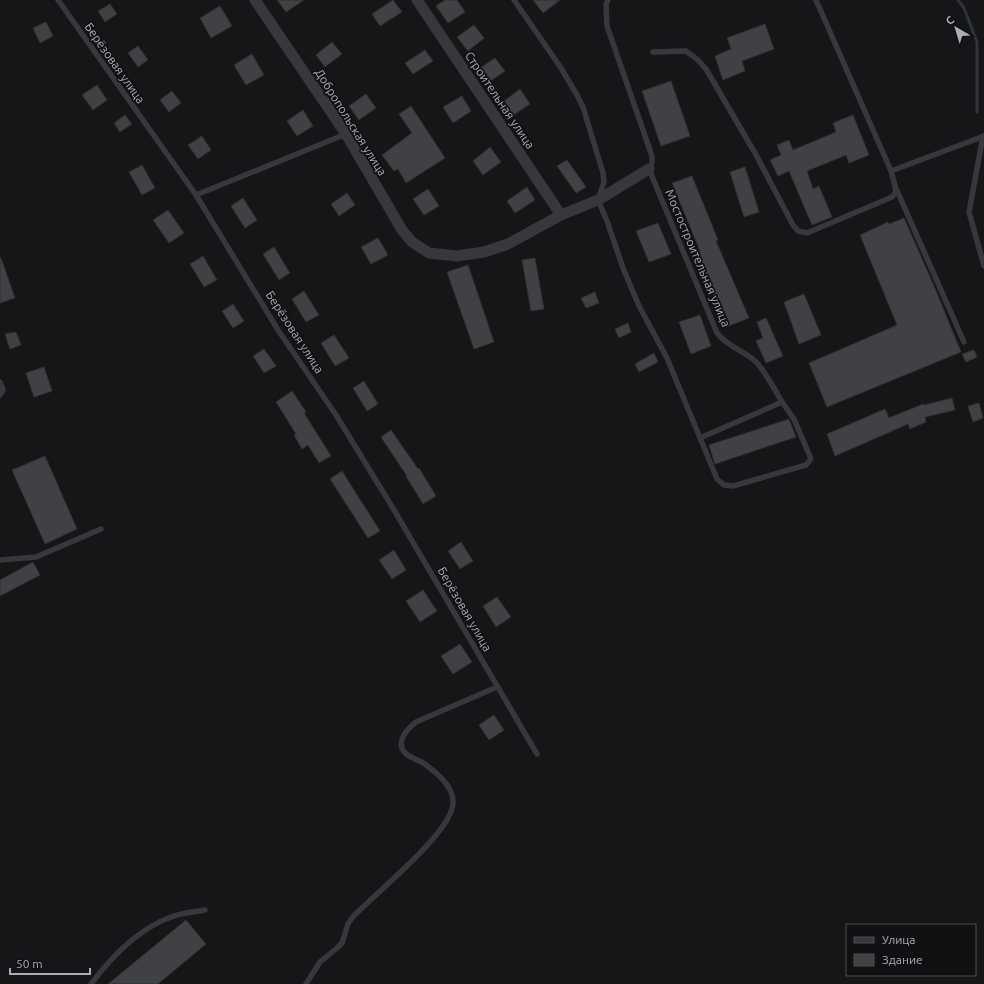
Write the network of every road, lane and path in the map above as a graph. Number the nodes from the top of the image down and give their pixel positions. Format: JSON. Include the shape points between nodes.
{"nodes":[{"id":1,"x":58,"y":0,"type":"edge"},
{"id":2,"x":255,"y":0,"type":"edge"},
{"id":3,"x":417,"y":0,"type":"edge"},
{"id":4,"x":514,"y":0,"type":"edge"},
{"id":5,"x":608,"y":0,"type":"edge"},
{"id":6,"x":816,"y":0,"type":"edge"},
{"id":7,"x":653,"y":52,"type":"dead end"},
{"id":8,"x":346,"y":134,"type":"junction"},
{"id":9,"x":984,"y":136,"type":"edge"},
{"id":10,"x":649,"y":169,"type":"junction"},
{"id":11,"x":891,"y":170,"type":"junction"},
{"id":12,"x":895,"y":186,"type":"junction"},
{"id":13,"x":196,"y":195,"type":"junction"},
{"id":14,"x":598,"y":200,"type":"junction"},
{"id":15,"x":561,"y":214,"type":"junction"},
{"id":16,"x":984,"y":266,"type":"edge"},
{"id":17,"x":964,"y":342,"type":"dead end"},
{"id":18,"x":0,"y":382,"type":"edge"},
{"id":19,"x":2,"y":393,"type":"edge"},
{"id":20,"x":782,"y":402,"type":"junction"},
{"id":21,"x":700,"y":438,"type":"junction"},
{"id":22,"x":101,"y":529,"type":"dead end"},
{"id":23,"x":0,"y":560,"type":"edge"},
{"id":24,"x":497,"y":687,"type":"junction"},
{"id":25,"x":537,"y":754,"type":"dead end"},
{"id":26,"x":205,"y":910,"type":"dead end"},
{"id":27,"x":91,"y":984,"type":"edge"},
{"id":28,"x":306,"y":984,"type":"edge"}],
"edges":[{"from":1,"to":13,"type":"lane","name":"Берёзовая улица"},
{"from":2,"to":8,"type":"street","name":"Добропольская улица"},
{"from":3,"to":15,"type":"street","name":"Строительная улица"},
{"from":4,"to":14,"type":"lane","via":[[561,68],[583,107],[603,173],[604,182]]},
{"from":5,"to":10,"type":"lane","via":[[607,26],[652,156]]},
{"from":6,"to":11,"type":"lane"},
{"from":7,"to":12,"type":"lane","via":[[686,51],[706,69],[798,231],[807,233],[892,197],[896,192]]},
{"from":8,"to":13,"type":"lane"},
{"from":8,"to":15,"type":"street","name":"Добропольская улица","via":[[402,230],[412,242],[429,253],[457,256],[484,252],[508,244]]},
{"from":9,"to":11,"type":"lane"},
{"from":9,"to":16,"type":"lane","via":[[969,212]]},
{"from":10,"to":14,"type":"street"},
{"from":10,"to":20,"type":"lane","name":"Мостостроительная улица","via":[[717,333],[722,340],[758,364]]},
{"from":11,"to":12,"type":"lane"},
{"from":12,"to":17,"type":"lane"},
{"from":13,"to":24,"type":"lane","name":"Берёзовая улица","via":[[278,330],[336,415]]},
{"from":14,"to":15,"type":"street"},
{"from":14,"to":21,"type":"lane","via":[[636,300],[667,358]]},
{"from":18,"to":19,"type":"lane"},
{"from":20,"to":21,"type":"lane"},
{"from":20,"to":21,"type":"lane","name":"Мостостроительная улица","via":[[794,419],[810,457],[810,462],[806,465],[732,486],[724,485],[716,479]]},
{"from":22,"to":23,"type":"lane","via":[[36,557]]},
{"from":24,"to":25,"type":"lane","name":"Берёзовая улица"},
{"from":24,"to":28,"type":"lane","via":[[416,722],[403,737],[401,745],[405,753],[426,765],[450,789],[452,810],[447,822],[434,838],[352,918],[342,942],[320,962]]},
{"from":26,"to":27,"type":"lane","via":[[171,917],[150,927],[122,948]]}]}
